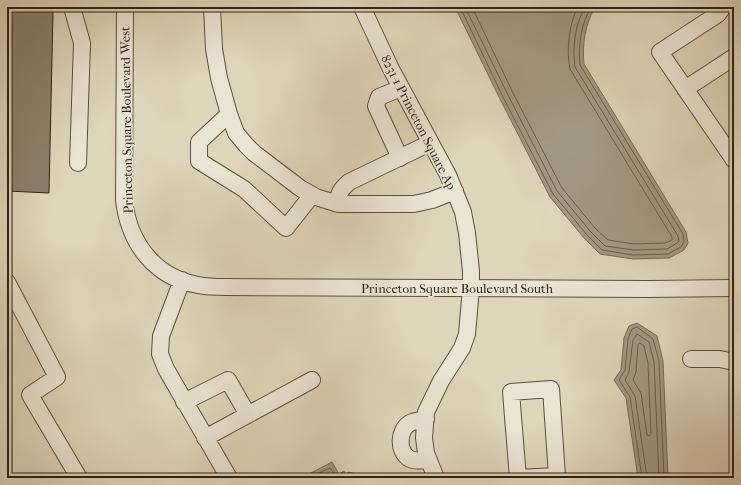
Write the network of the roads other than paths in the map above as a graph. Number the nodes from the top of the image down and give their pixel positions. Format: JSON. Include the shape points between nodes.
{"nodes":[{"id":1,"x":72,"y":7,"type":"edge"},
{"id":2,"x":125,"y":7,"type":"edge"},
{"id":3,"x":212,"y":7,"type":"edge"},
{"id":4,"x":362,"y":7,"type":"edge"},
{"id":5,"x":724,"y":7,"type":"edge"},
{"id":6,"x":734,"y":57,"type":"edge"},
{"id":7,"x":401,"y":88,"type":"junction"},
{"id":8,"x":685,"y":89,"type":"junction"},
{"id":9,"x":229,"y":114,"type":"junction"},
{"id":10,"x":430,"y":143,"type":"junction"},
{"id":11,"x":400,"y":158,"type":"junction"},
{"id":12,"x":734,"y":160,"type":"edge"},
{"id":13,"x":78,"y":163,"type":"dead end"},
{"id":14,"x":455,"y":191,"type":"junction"},
{"id":15,"x":312,"y":195,"type":"junction"},
{"id":16,"x":338,"y":204,"type":"junction"},
{"id":17,"x":182,"y":280,"type":"junction"},
{"id":18,"x":7,"y":282,"type":"edge"},
{"id":19,"x":471,"y":288,"type":"junction"},
{"id":20,"x":734,"y":288,"type":"edge"},
{"id":21,"x":13,"y":309,"type":"edge"},
{"id":22,"x":691,"y":359,"type":"dead end"},
{"id":23,"x":734,"y":362,"type":"edge"},
{"id":24,"x":312,"y":380,"type":"dead end"},
{"id":25,"x":184,"y":402,"type":"junction"},
{"id":26,"x":248,"y":415,"type":"junction"},
{"id":27,"x":426,"y":419,"type":"junction"},
{"id":28,"x":205,"y":438,"type":"junction"},
{"id":29,"x":429,"y":460,"type":"junction"},
{"id":30,"x":80,"y":478,"type":"edge"},
{"id":31,"x":229,"y":478,"type":"edge"},
{"id":32,"x":436,"y":478,"type":"edge"},
{"id":33,"x":518,"y":478,"type":"edge"}],
"edges":[{"from":1,"to":13,"type":"street","via":[[82,43]]},
{"from":2,"to":17,"type":"street","name":"Princeton Square Boulevard West","via":[[126,216],[142,252],[166,273]]},
{"from":3,"to":9,"type":"street","via":[[214,49]]},
{"from":4,"to":7,"type":"street","name":"8231-1 Princeton Square Ap"},
{"from":5,"to":8,"type":"street","via":[[718,14],[660,52]]},
{"from":6,"to":8,"type":"street"},
{"from":7,"to":10,"type":"street","name":"8231-1 Princeton Square Ap"},
{"from":7,"to":11,"type":"street","via":[[379,97],[376,106]]},
{"from":8,"to":12,"type":"street"},
{"from":9,"to":15,"type":"street","via":[[236,132],[246,145]]},
{"from":9,"to":15,"type":"street","via":[[199,142],[199,161],[244,189],[286,228]]},
{"from":10,"to":11,"type":"street"},
{"from":10,"to":14,"type":"street","name":"8231-1 Princeton Square Ap"},
{"from":11,"to":16,"type":"street","via":[[349,182],[338,195]]},
{"from":14,"to":16,"type":"street","via":[[414,204]]},
{"from":14,"to":19,"type":"street","name":"8231-1 Princeton Square Ap","via":[[467,233]]},
{"from":15,"to":16,"type":"street"},
{"from":17,"to":19,"type":"street","name":"Princeton Square Boulevard South","via":[[198,286],[226,287]]},
{"from":17,"to":25,"type":"street","via":[[161,336],[160,354]]},
{"from":18,"to":21,"type":"street"},
{"from":19,"to":20,"type":"street","name":"Princeton Square Boulevard South"},
{"from":19,"to":27,"type":"street","name":"8231-1 Princeton Square Ap","via":[[468,326],[462,348],[430,402]]},
{"from":21,"to":30,"type":"street","via":[[57,377],[30,395]]},
{"from":22,"to":23,"type":"street","via":[[720,359]]},
{"from":24,"to":26,"type":"street"},
{"from":25,"to":26,"type":"street","via":[[228,380]]},
{"from":25,"to":28,"type":"street"},
{"from":26,"to":28,"type":"street"},
{"from":27,"to":29,"type":"street","name":"8231-1 Princeton Square Ap","via":[[424,438]]},
{"from":27,"to":29,"type":"street","via":[[411,423],[404,429],[401,448],[409,458],[416,461]]},
{"from":28,"to":31,"type":"street"},
{"from":29,"to":32,"type":"street","name":"8231-1 Princeton Square Ap"},
{"from":33,"to":33,"type":"street","via":[[557,476],[551,389],[511,392]]}]}
